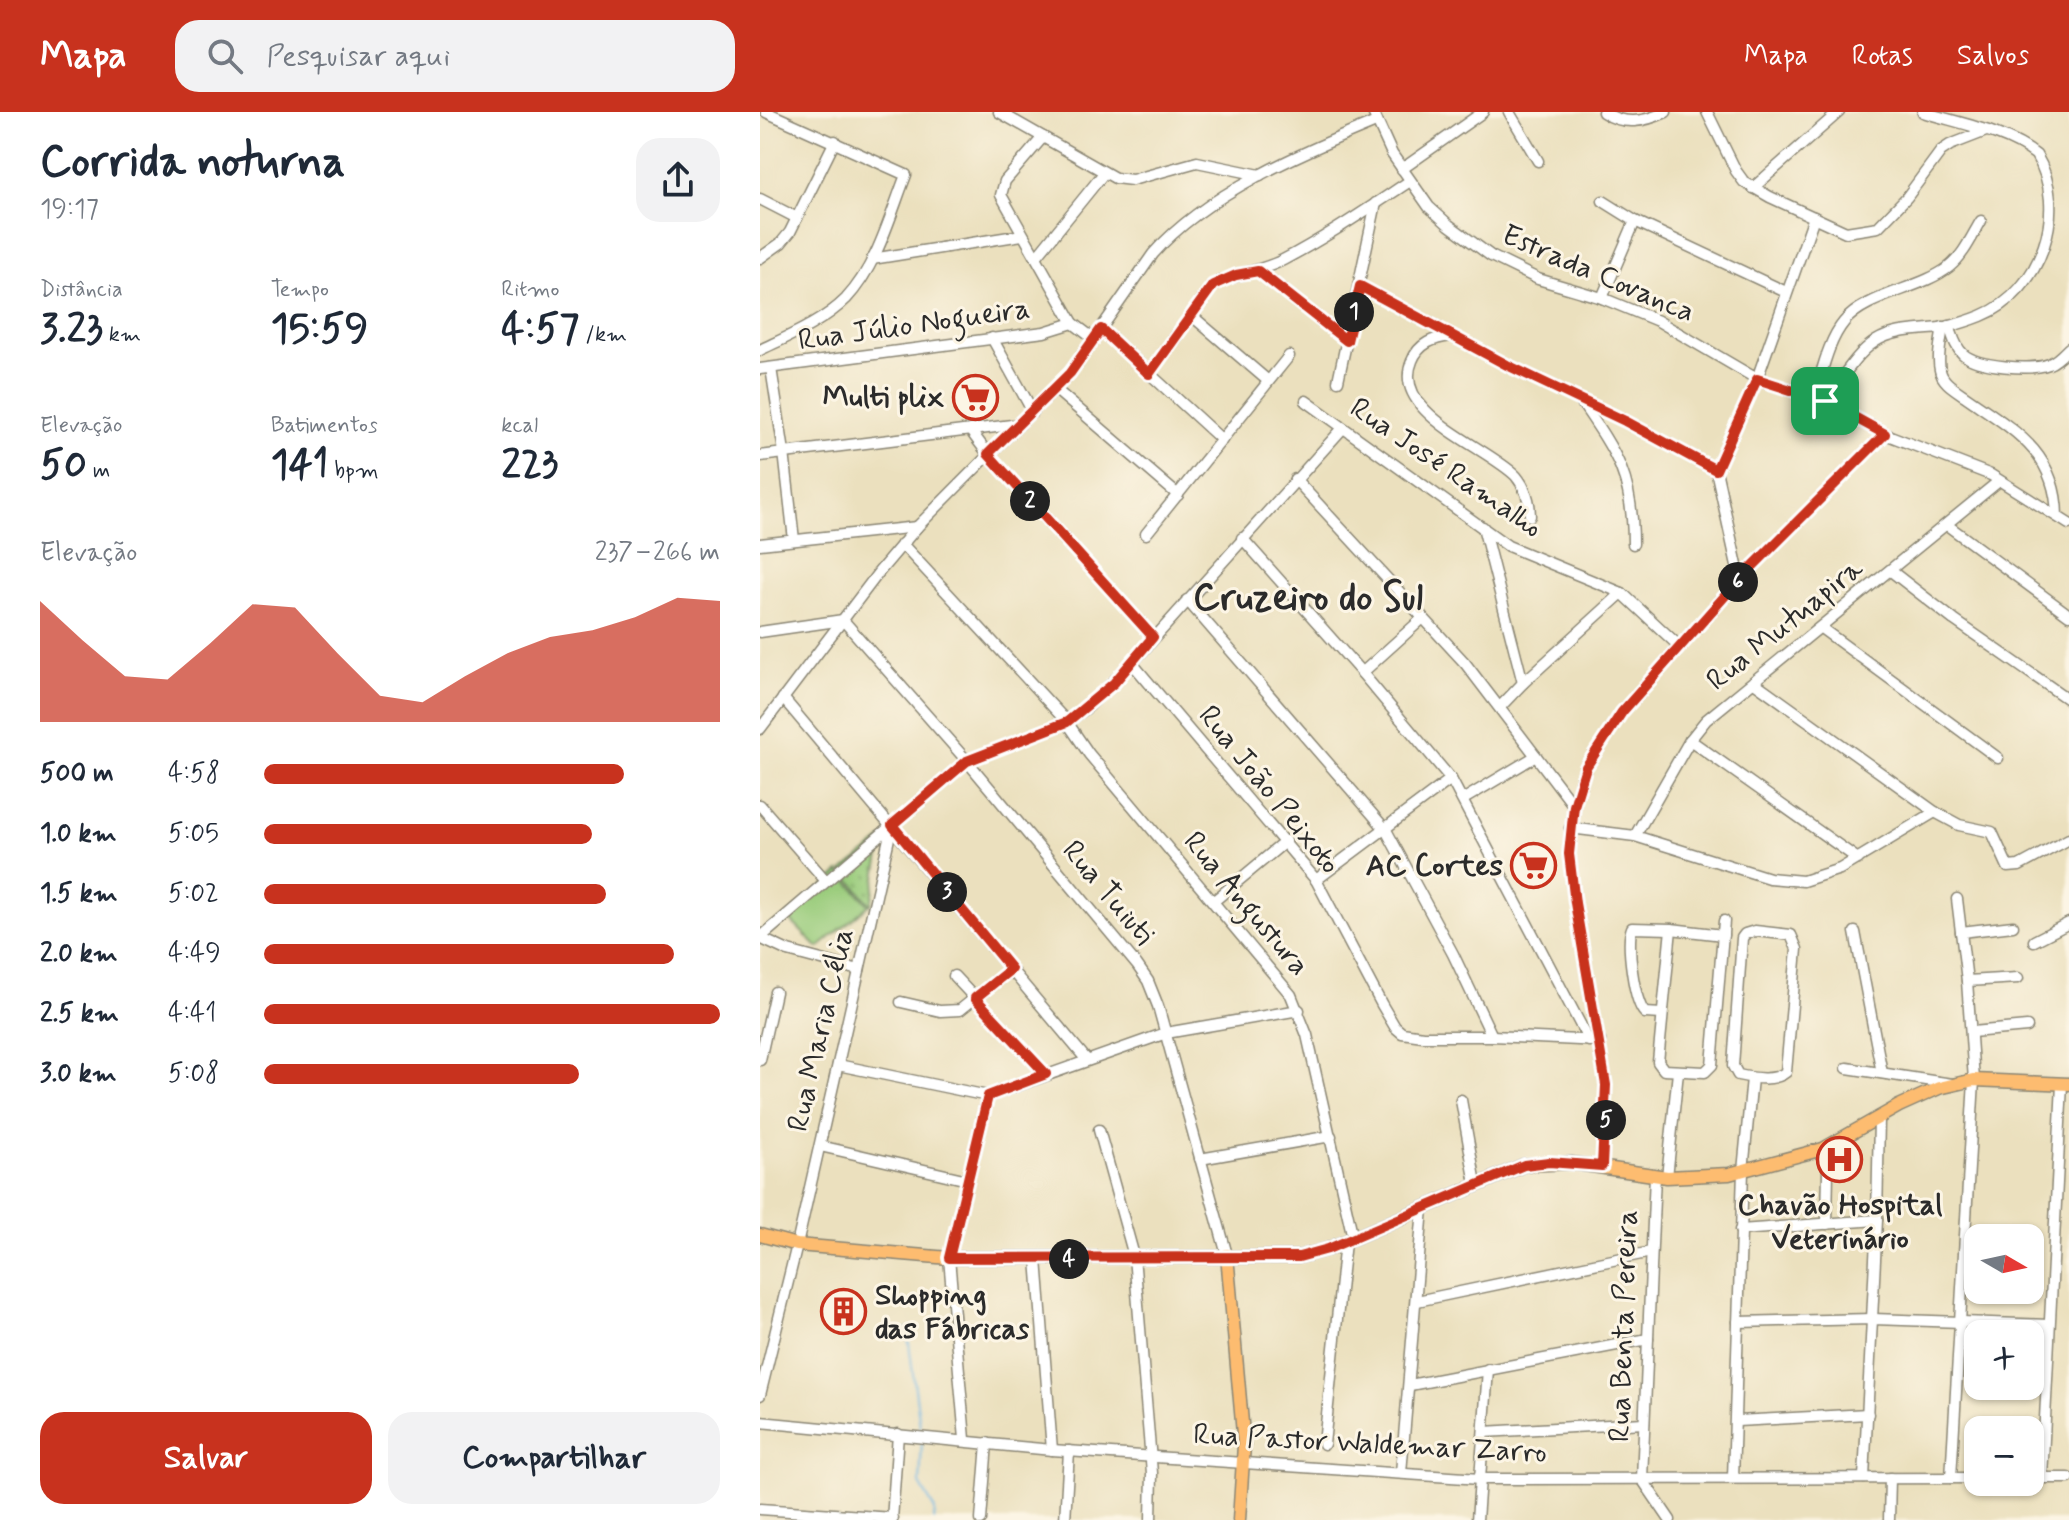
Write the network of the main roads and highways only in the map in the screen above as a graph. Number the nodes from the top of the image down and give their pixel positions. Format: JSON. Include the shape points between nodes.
{"nodes":[{"id":1,"x":2065,"y":1084,"type":"edge"},
{"id":2,"x":760,"y":1235,"type":"edge"},
{"id":3,"x":1227,"y":1255,"type":"junction"},
{"id":4,"x":1239,"y":1520,"type":"edge"}],
"edges":[{"from":1,"to":3,"type":"main road","via":[[1954,1084],[1921,1095],[1823,1149],[1708,1177],[1549,1162],[1524,1165],[1328,1249],[1299,1257]]},
{"from":2,"to":3,"type":"main road","via":[[797,1245],[949,1258]]},
{"from":3,"to":4,"type":"main road","via":[[1245,1462]]}]}
